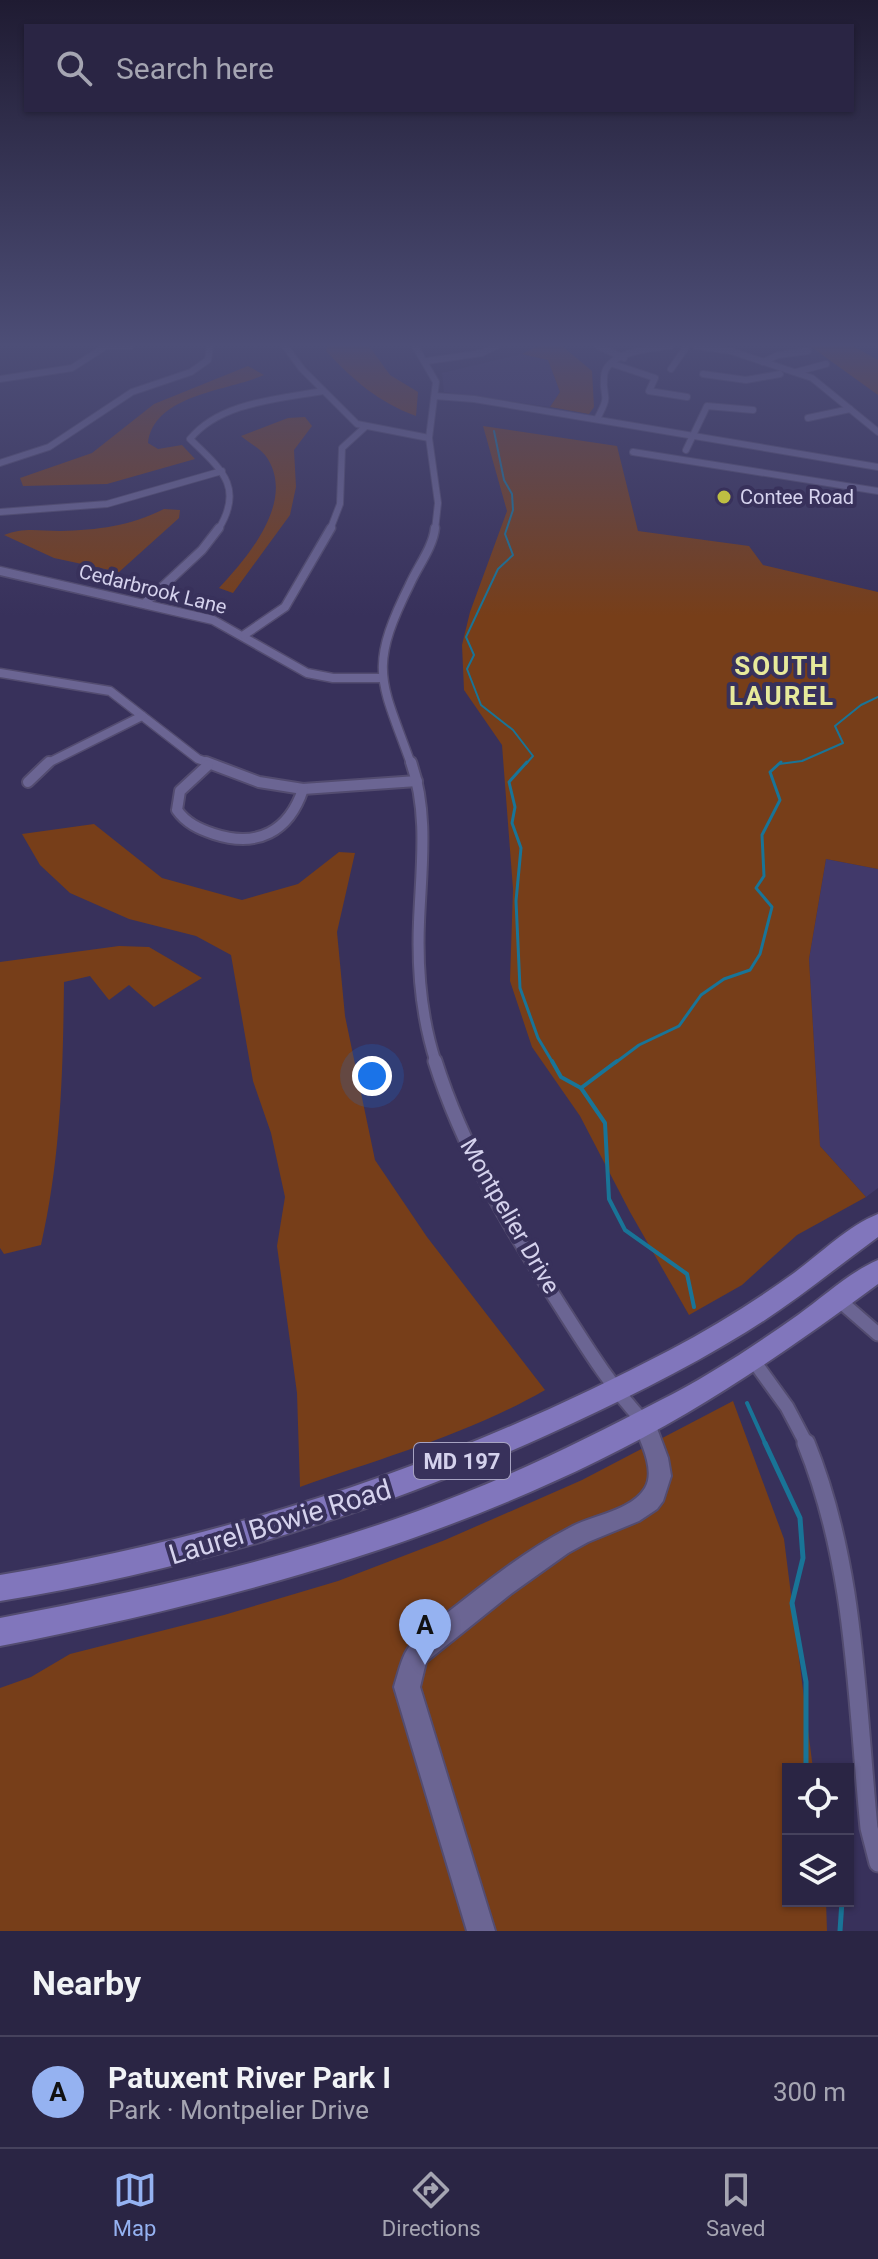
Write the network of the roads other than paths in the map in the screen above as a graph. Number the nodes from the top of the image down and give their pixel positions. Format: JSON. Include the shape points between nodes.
{"nodes":[{"id":1,"x":65,"y":436,"type":"edge"},
{"id":2,"x":191,"y":436,"type":"edge"},
{"id":3,"x":352,"y":436,"type":"edge"},
{"id":4,"x":418,"y":436,"type":"edge"},
{"id":5,"x":692,"y":436,"type":"edge"},
{"id":6,"x":698,"y":436,"type":"edge"},
{"id":7,"x":429,"y":438,"type":"joint"},
{"id":8,"x":686,"y":450,"type":"dead end"},
{"id":9,"x":633,"y":452,"type":"dead end"},
{"id":10,"x":0,"y":463,"type":"edge"},
{"id":11,"x":878,"y":467,"type":"edge"},
{"id":12,"x":222,"y":471,"type":"junction"},
{"id":13,"x":878,"y":491,"type":"edge"},
{"id":14,"x":0,"y":512,"type":"edge"},
{"id":15,"x":0,"y":571,"type":"edge"},
{"id":16,"x":145,"y":603,"type":"junction"},
{"id":17,"x":244,"y":635,"type":"junction"},
{"id":18,"x":5,"y":674,"type":"edge"},
{"id":19,"x":381,"y":678,"type":"junction"},
{"id":20,"x":0,"y":684,"type":"edge"},
{"id":21,"x":142,"y":716,"type":"junction"},
{"id":22,"x":208,"y":765,"type":"junction"},
{"id":23,"x":417,"y":781,"type":"junction"},
{"id":24,"x":28,"y":782,"type":"dead end"},
{"id":25,"x":303,"y":789,"type":"junction"},
{"id":26,"x":878,"y":1224,"type":"edge"},
{"id":27,"x":878,"y":1271,"type":"edge"},
{"id":28,"x":840,"y":1301,"type":"junction"},
{"id":29,"x":878,"y":1332,"type":"edge"},
{"id":30,"x":753,"y":1360,"type":"junction"},
{"id":31,"x":615,"y":1391,"type":"junction"},
{"id":32,"x":644,"y":1423,"type":"junction"},
{"id":33,"x":0,"y":1588,"type":"edge"},
{"id":34,"x":0,"y":1632,"type":"edge"},
{"id":35,"x":878,"y":1863,"type":"edge"},
{"id":36,"x":481,"y":1931,"type":"edge"}],
"edges":[{"from":1,"to":10,"type":"street"},
{"from":2,"to":12,"type":"street"},
{"from":3,"to":17,"type":"street","via":[[340,451],[335,520],[293,595],[272,618]]},
{"from":4,"to":7,"type":"street"},
{"from":5,"to":8,"type":"street"},
{"from":6,"to":11,"type":"street"},
{"from":7,"to":19,"type":"street","name":"Montpelier Drive","via":[[436,528],[388,639]]},
{"from":9,"to":13,"type":"street"},
{"from":12,"to":14,"type":"street","via":[[107,504]]},
{"from":12,"to":16,"type":"street","via":[[232,495],[229,516]]},
{"from":15,"to":16,"type":"street","name":"Cedarbrook Lane"},
{"from":16,"to":17,"type":"street","name":"Cedarbrook Lane","via":[[213,620]]},
{"from":17,"to":19,"type":"street","name":"Cedarbrook Lane","via":[[301,671],[333,678]]},
{"from":18,"to":20,"type":"street"},
{"from":18,"to":21,"type":"street","via":[[102,688]]},
{"from":19,"to":23,"type":"street","name":"Montpelier Drive"},
{"from":21,"to":22,"type":"street"},
{"from":21,"to":24,"type":"street","via":[[47,763]]},
{"from":22,"to":25,"type":"street"},
{"from":22,"to":25,"type":"street","via":[[183,787],[176,806],[187,823],[225,838],[254,839],[278,830],[294,817]]},
{"from":23,"to":25,"type":"street"},
{"from":23,"to":31,"type":"street","name":"Montpelier Drive","via":[[422,821],[420,993],[446,1095],[490,1191]]},
{"from":26,"to":31,"type":"main road","name":"Laurel Bowie Road","number":"MD 197","via":[[763,1308]]},
{"from":27,"to":28,"type":"main road","name":"Laurel Bowie Road","number":"MD 197"},
{"from":28,"to":29,"type":"street"},
{"from":28,"to":30,"type":"main road","name":"Laurel Bowie Road","number":"MD 197"},
{"from":30,"to":32,"type":"main road","name":"Laurel Bowie Road","number":"MD 197"},
{"from":30,"to":35,"type":"street","via":[[804,1438],[831,1522],[846,1601],[869,1828]]},
{"from":31,"to":32,"type":"street","name":"Montpelier Drive"},
{"from":31,"to":33,"type":"main road","name":"Laurel Bowie Road","number":"MD 197","via":[[496,1447],[353,1503],[135,1565]]},
{"from":32,"to":34,"type":"main road","name":"Laurel Bowie Road","number":"MD 197","via":[[539,1478],[337,1552],[184,1595]]},
{"from":32,"to":36,"type":"street","name":"Montpelier Drive","via":[[658,1467],[660,1482],[654,1496],[555,1548],[431,1641],[409,1669],[407,1687],[420,1739]]}]}
